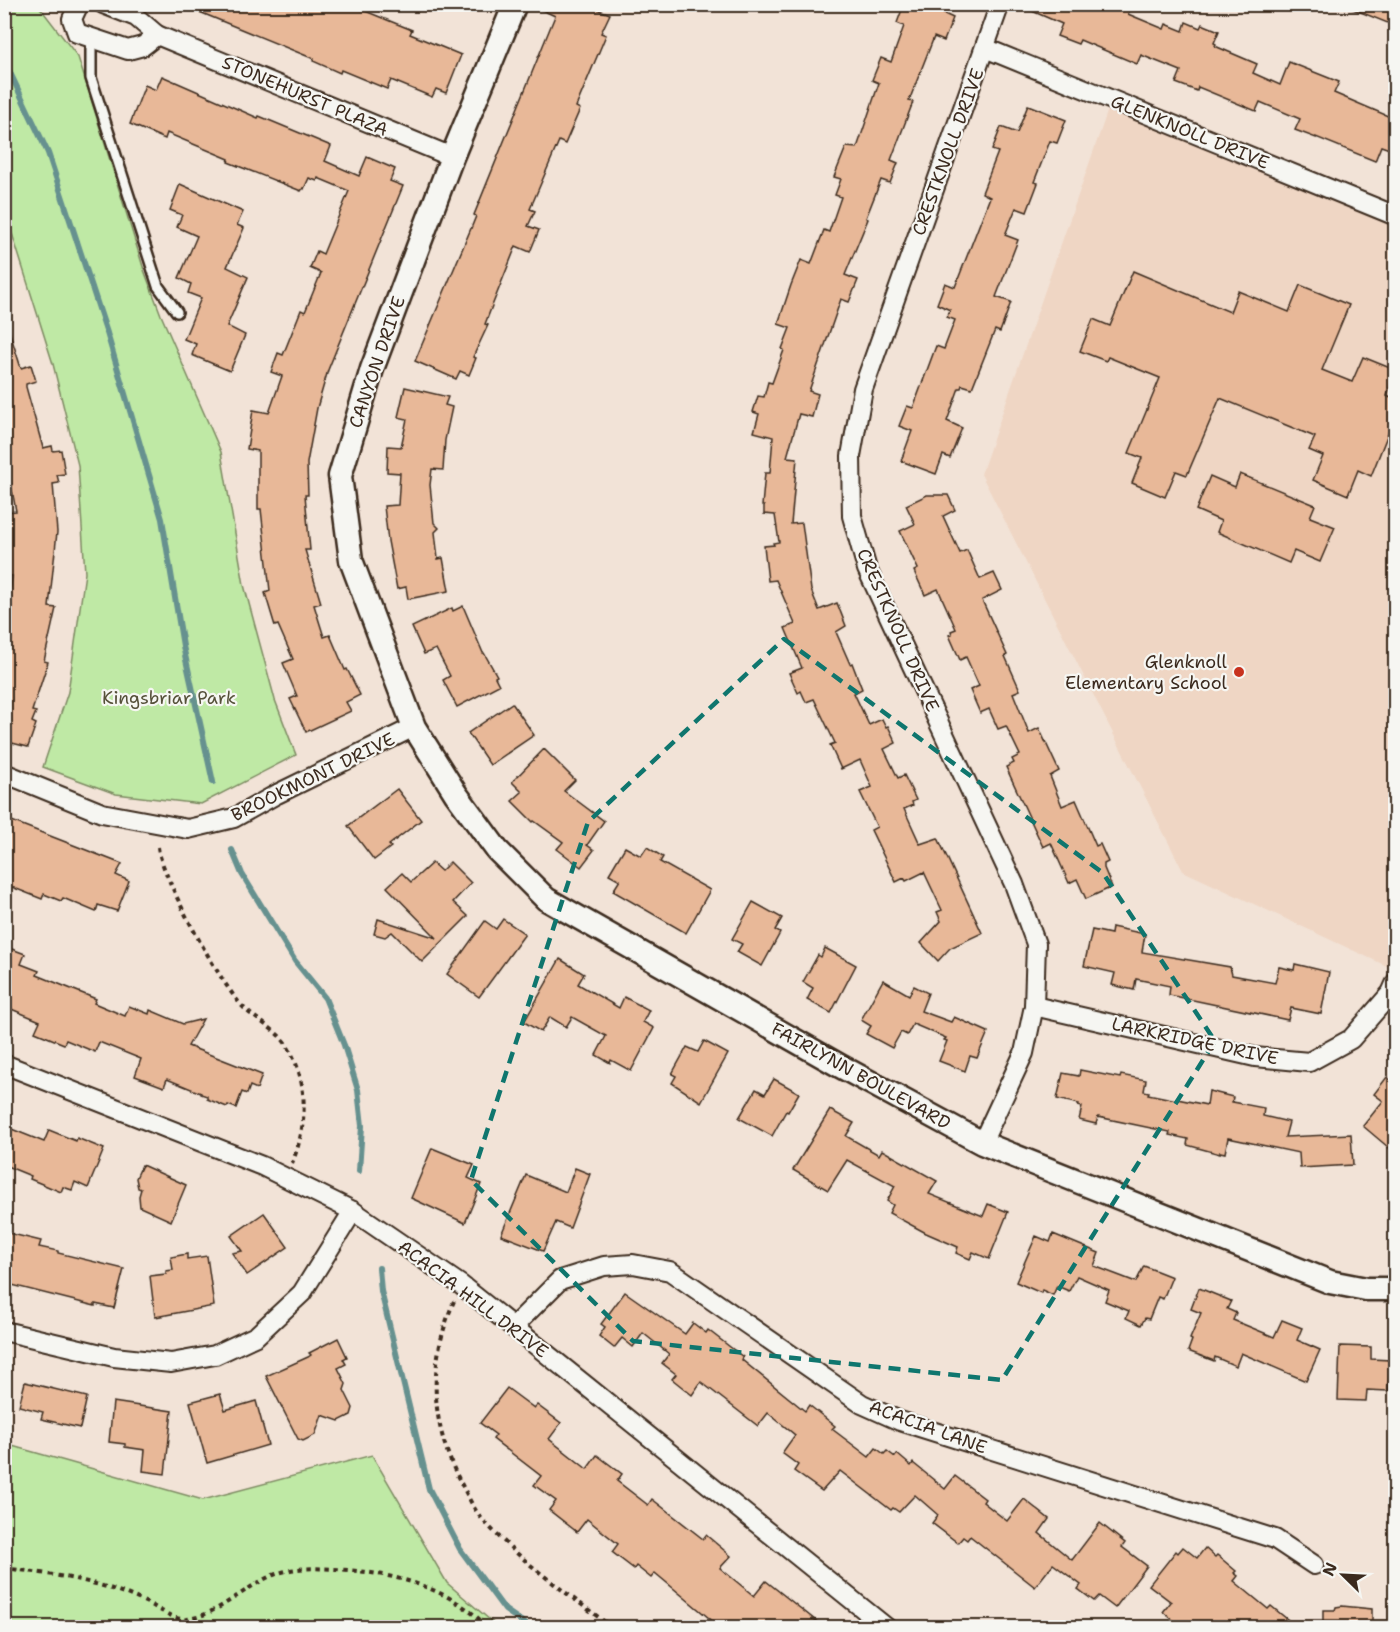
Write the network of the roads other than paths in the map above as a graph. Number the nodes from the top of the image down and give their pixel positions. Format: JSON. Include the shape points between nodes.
{"nodes":[{"id":1,"x":79,"y":4,"type":"edge"},
{"id":2,"x":102,"y":4,"type":"edge"},
{"id":3,"x":515,"y":4,"type":"edge"},
{"id":4,"x":1000,"y":4,"type":"edge"},
{"id":5,"x":157,"y":35,"type":"junction"},
{"id":6,"x":91,"y":38,"type":"junction"},
{"id":7,"x":985,"y":48,"type":"junction"},
{"id":8,"x":452,"y":157,"type":"junction"},
{"id":9,"x":1395,"y":216,"type":"edge"},
{"id":10,"x":177,"y":312,"type":"dead end"},
{"id":11,"x":414,"y":727,"type":"junction"},
{"id":12,"x":4,"y":773,"type":"edge"},
{"id":13,"x":1395,"y":982,"type":"edge"},
{"id":14,"x":1034,"y":1006,"type":"junction"},
{"id":15,"x":4,"y":1064,"type":"edge"},
{"id":16,"x":982,"y":1143,"type":"junction"},
{"id":17,"x":353,"y":1211,"type":"junction"},
{"id":18,"x":1395,"y":1289,"type":"edge"},
{"id":19,"x":513,"y":1328,"type":"junction"},
{"id":20,"x":4,"y":1331,"type":"edge"},
{"id":21,"x":1314,"y":1565,"type":"dead end"},
{"id":22,"x":886,"y":1628,"type":"edge"}],
"edges":[{"from":1,"to":6,"type":"street","via":[[72,19],[77,33]]},
{"from":2,"to":5,"type":"street","name":"STONEHURST PLAZA","via":[[136,17]]},
{"from":3,"to":8,"type":"street","name":"CANYON DRIVE"},
{"from":4,"to":7,"type":"street","name":"CRESTKNOLL DRIVE"},
{"from":5,"to":6,"type":"street","via":[[143,46],[128,50]]},
{"from":5,"to":8,"type":"street","name":"STONEHURST PLAZA"},
{"from":6,"to":10,"type":"lane","via":[[91,78],[158,286]]},
{"from":7,"to":9,"type":"street","name":"GLENKNOLL DRIVE"},
{"from":7,"to":14,"type":"street","name":"CRESTKNOLL DRIVE","via":[[863,389],[851,456],[852,516],[867,569],[1014,884],[1036,944]]},
{"from":8,"to":11,"type":"street","name":"CANYON DRIVE","via":[[372,369],[340,476],[351,560]]},
{"from":11,"to":12,"type":"street","name":"BROOKMONT DRIVE","via":[[234,818],[188,829],[102,813]]},
{"from":11,"to":16,"type":"street","name":"FAIRLYNN BOULEVARD","via":[[497,850],[546,899]]},
{"from":13,"to":14,"type":"street","name":"LARKRIDGE DRIVE","via":[[1391,993],[1351,1039],[1309,1062],[1255,1058]]},
{"from":14,"to":16,"type":"street","name":"CRESTKNOLL DRIVE","via":[[1024,1053]]},
{"from":15,"to":17,"type":"street","name":"ACACIA HILL DRIVE","via":[[262,1166]]},
{"from":16,"to":18,"type":"street","name":"FAIRLYNN BOULEVARD","via":[[1330,1282],[1365,1289]]},
{"from":17,"to":19,"type":"street","name":"ACACIA HILL DRIVE","via":[[460,1285]]},
{"from":17,"to":20,"type":"street","via":[[302,1293],[256,1336],[214,1354],[171,1363],[114,1357]]},
{"from":19,"to":21,"type":"street","name":"ACACIA LANE","via":[[560,1280],[604,1266],[633,1264],[670,1271],[872,1409],[1275,1539]]},
{"from":19,"to":22,"type":"street","name":"ACACIA HILL DRIVE"}]}
